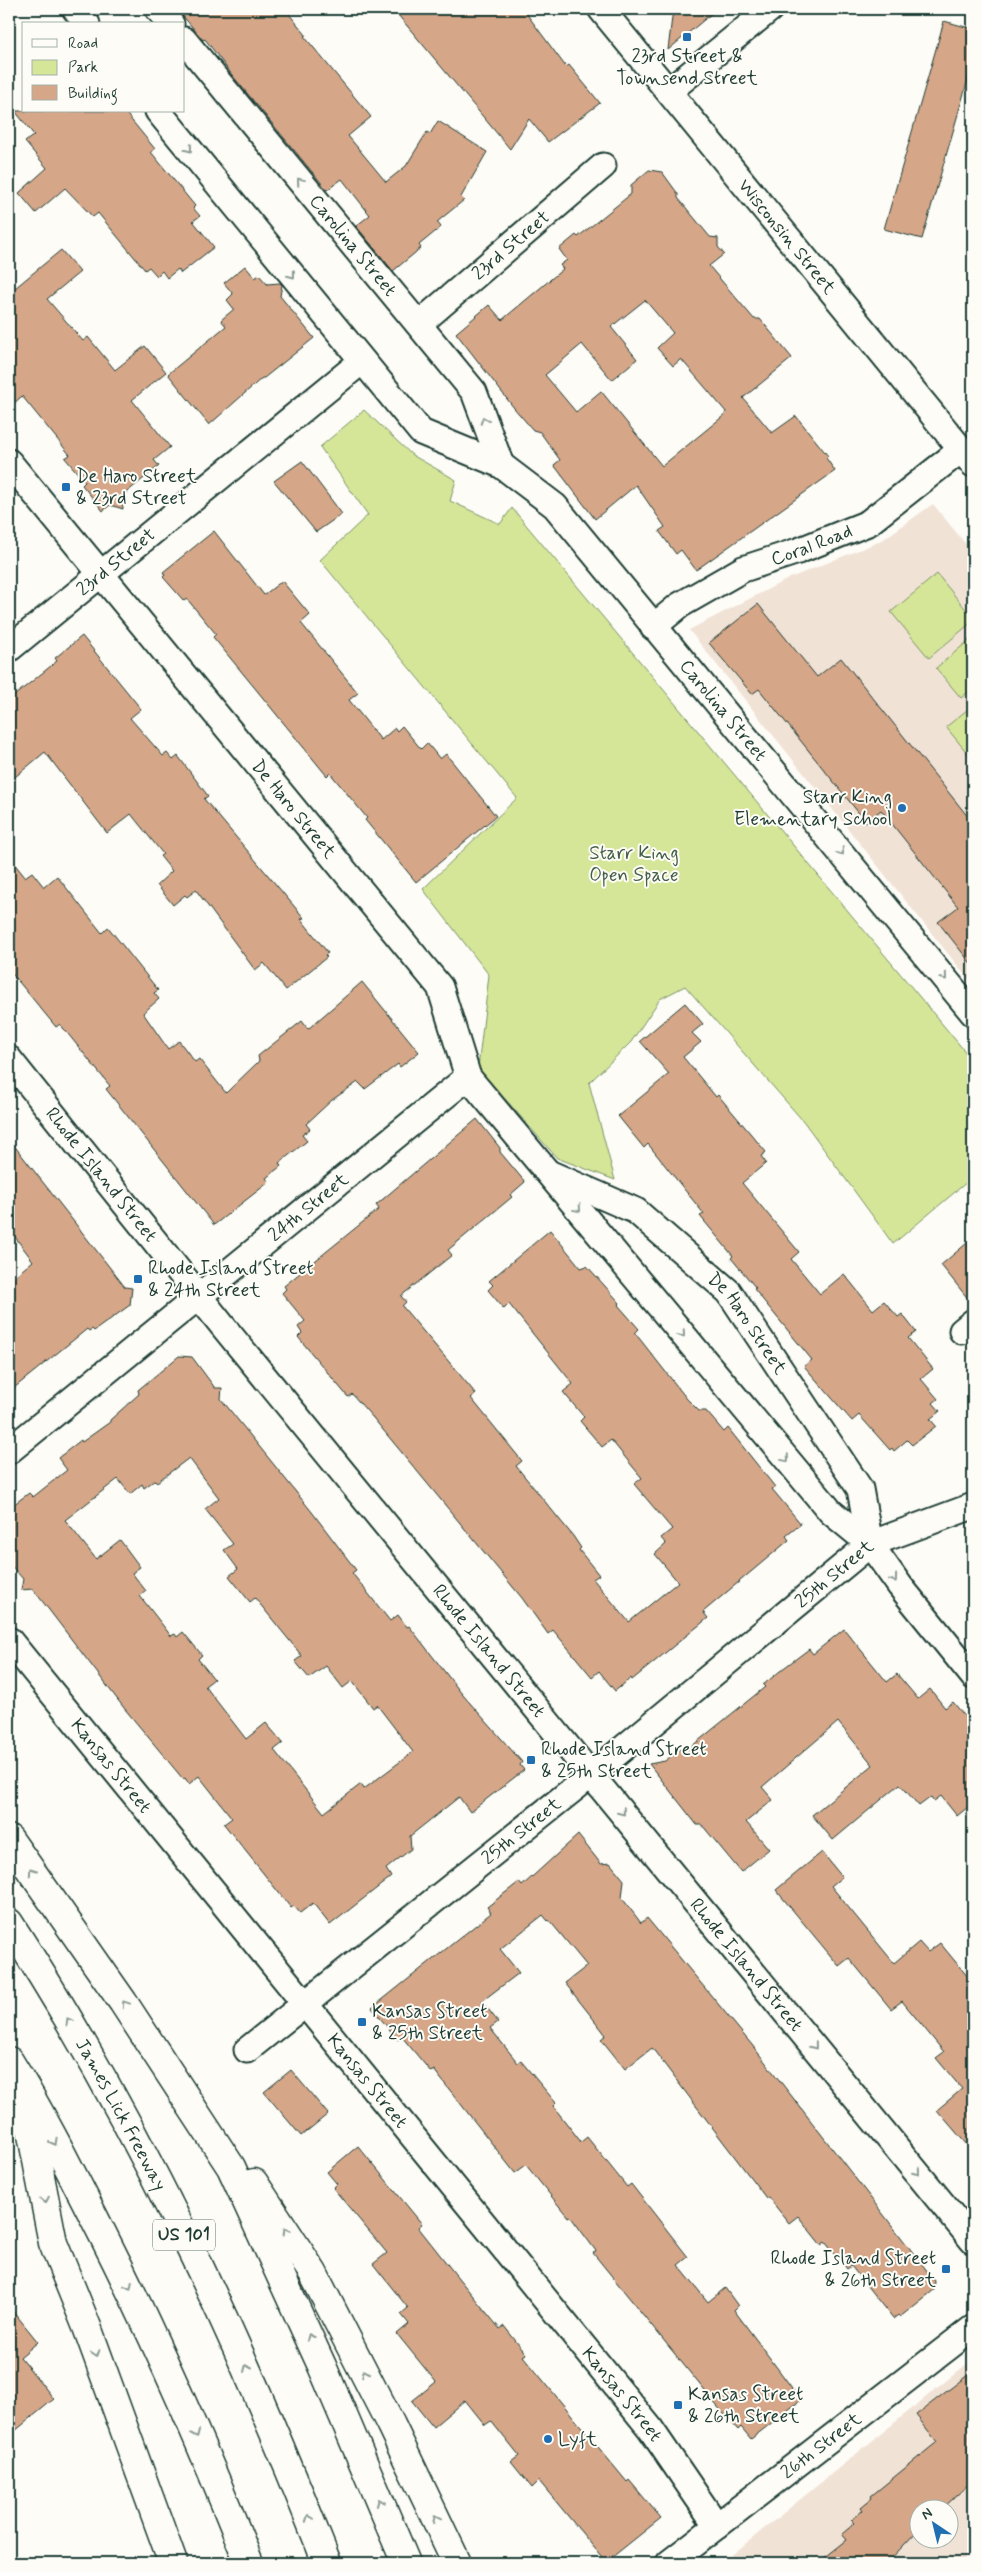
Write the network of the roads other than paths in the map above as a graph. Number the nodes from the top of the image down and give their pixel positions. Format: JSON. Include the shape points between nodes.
{"nodes":[{"id":1,"x":75,"y":9,"type":"edge"},
{"id":2,"x":158,"y":9,"type":"edge"},
{"id":3,"x":601,"y":9,"type":"edge"},
{"id":4,"x":770,"y":9,"type":"edge"},
{"id":5,"x":85,"y":22,"type":"edge"},
{"id":6,"x":168,"y":22,"type":"edge"},
{"id":7,"x":185,"y":41,"type":"edge"},
{"id":8,"x":669,"y":91,"type":"junction"},
{"id":9,"x":159,"y":112,"type":"edge"},
{"id":10,"x":603,"y":166,"type":"dead end"},
{"id":11,"x":419,"y":324,"type":"junction"},
{"id":12,"x":362,"y":361,"type":"junction"},
{"id":13,"x":967,"y":456,"type":"edge"},
{"id":14,"x":9,"y":462,"type":"edge"},
{"id":15,"x":501,"y":465,"type":"junction"},
{"id":16,"x":102,"y":574,"type":"junction"},
{"id":17,"x":653,"y":626,"type":"junction"},
{"id":18,"x":9,"y":648,"type":"edge"},
{"id":19,"x":973,"y":1013,"type":"edge"},
{"id":20,"x":9,"y":1059,"type":"edge"},
{"id":21,"x":468,"y":1077,"type":"junction"},
{"id":22,"x":547,"y":1172,"type":"junction"},
{"id":23,"x":198,"y":1296,"type":"junction"},
{"id":24,"x":9,"y":1451,"type":"edge"},
{"id":25,"x":973,"y":1506,"type":"edge"},
{"id":26,"x":870,"y":1544,"type":"junction"},
{"id":27,"x":9,"y":1640,"type":"edge"},
{"id":28,"x":972,"y":1672,"type":"edge"},
{"id":29,"x":591,"y":1774,"type":"junction"},
{"id":30,"x":9,"y":1839,"type":"edge"},
{"id":31,"x":9,"y":1923,"type":"edge"},
{"id":32,"x":306,"y":2002,"type":"junction"},
{"id":33,"x":152,"y":2044,"type":"junction"},
{"id":34,"x":247,"y":2050,"type":"dead end"},
{"id":35,"x":16,"y":2072,"type":"edge"},
{"id":36,"x":973,"y":2241,"type":"edge"},
{"id":37,"x":973,"y":2328,"type":"edge"},
{"id":38,"x":123,"y":2428,"type":"junction"},
{"id":39,"x":717,"y":2526,"type":"junction"},
{"id":40,"x":162,"y":2563,"type":"edge"},
{"id":41,"x":173,"y":2563,"type":"edge"},
{"id":42,"x":249,"y":2563,"type":"edge"},
{"id":43,"x":327,"y":2563,"type":"edge"},
{"id":44,"x":406,"y":2563,"type":"edge"},
{"id":45,"x":457,"y":2563,"type":"edge"},
{"id":46,"x":669,"y":2563,"type":"edge"}],
"edges":[{"from":1,"to":5,"type":"street"},
{"from":2,"to":6,"type":"street"},
{"from":3,"to":8,"type":"street","name":"Wisconsin Street"},
{"from":4,"to":8,"type":"street"},
{"from":11,"to":7,"type":"street","name":"Carolina Street","one_way":true},
{"from":8,"to":13,"type":"street","name":"Wisconsin Street"},
{"from":9,"to":12,"type":"street","name":"Carolina Street","one_way":true},
{"from":10,"to":11,"type":"street","name":"23rd Street"},
{"from":15,"to":11,"type":"street","name":"Carolina Street","one_way":true,"via":[[474,392]]},
{"from":12,"to":15,"type":"street","name":"Carolina Street","via":[[421,432]]},
{"from":12,"to":16,"type":"street","name":"23rd Street"},
{"from":13,"to":17,"type":"street","name":"Coral Road","via":[[868,523],[743,569],[680,605]]},
{"from":14,"to":16,"type":"street","name":"De Haro Street"},
{"from":15,"to":17,"type":"street","name":"Carolina Street","via":[[555,506]]},
{"from":16,"to":18,"type":"street","name":"23rd Street"},
{"from":16,"to":21,"type":"street","name":"De Haro Street","via":[[440,987]]},
{"from":17,"to":19,"type":"street","name":"Carolina Street","one_way":true},
{"from":20,"to":23,"type":"street","name":"Rhode Island Street"},
{"from":21,"to":22,"type":"street","name":"De Haro Street"},
{"from":21,"to":23,"type":"street","name":"24th Street"},
{"from":22,"to":26,"type":"street","name":"De Haro Street","one_way":true,"via":[[831,1512]]},
{"from":22,"to":26,"type":"street","name":"De Haro Street","via":[[636,1211],[729,1292],[860,1489]]},
{"from":23,"to":24,"type":"street","name":"24th Street"},
{"from":23,"to":29,"type":"street","name":"Rhode Island Street"},
{"from":25,"to":26,"type":"street","name":"25th Street"},
{"from":26,"to":28,"type":"street","name":"De Haro Street","one_way":true,"via":[[900,1586]]},
{"from":26,"to":29,"type":"street","name":"25th Street"},
{"from":27,"to":32,"type":"street","name":"Kansas Street"},
{"from":29,"to":32,"type":"street","name":"25th Street"},
{"from":29,"to":36,"type":"street","name":"Rhode Island Street","one_way":true},
{"from":33,"to":30,"type":"highway","one_way":true},
{"from":43,"to":31,"type":"highway","name":"James Lick Freeway","number":"US 101","one_way":true,"via":[[257,2391],[176,2217],[90,2058]]},
{"from":32,"to":34,"type":"street","name":"25th Street"},
{"from":32,"to":39,"type":"street","name":"Kansas Street","via":[[650,2428]]},
{"from":44,"to":33,"type":"highway","one_way":true,"via":[[318,2356],[231,2167]]},
{"from":45,"to":33,"type":"highway","one_way":true,"via":[[391,2424],[313,2273],[243,2166]]},
{"from":35,"to":38,"type":"highway","one_way":true,"via":[[53,2243]]},
{"from":35,"to":42,"type":"highway","one_way":true,"via":[[94,2216],[166,2363]]},
{"from":37,"to":39,"type":"street","name":"26th Street"},
{"from":38,"to":40,"type":"highway"},
{"from":38,"to":41,"type":"highway"},
{"from":39,"to":46,"type":"street","name":"26th Street"}]}
